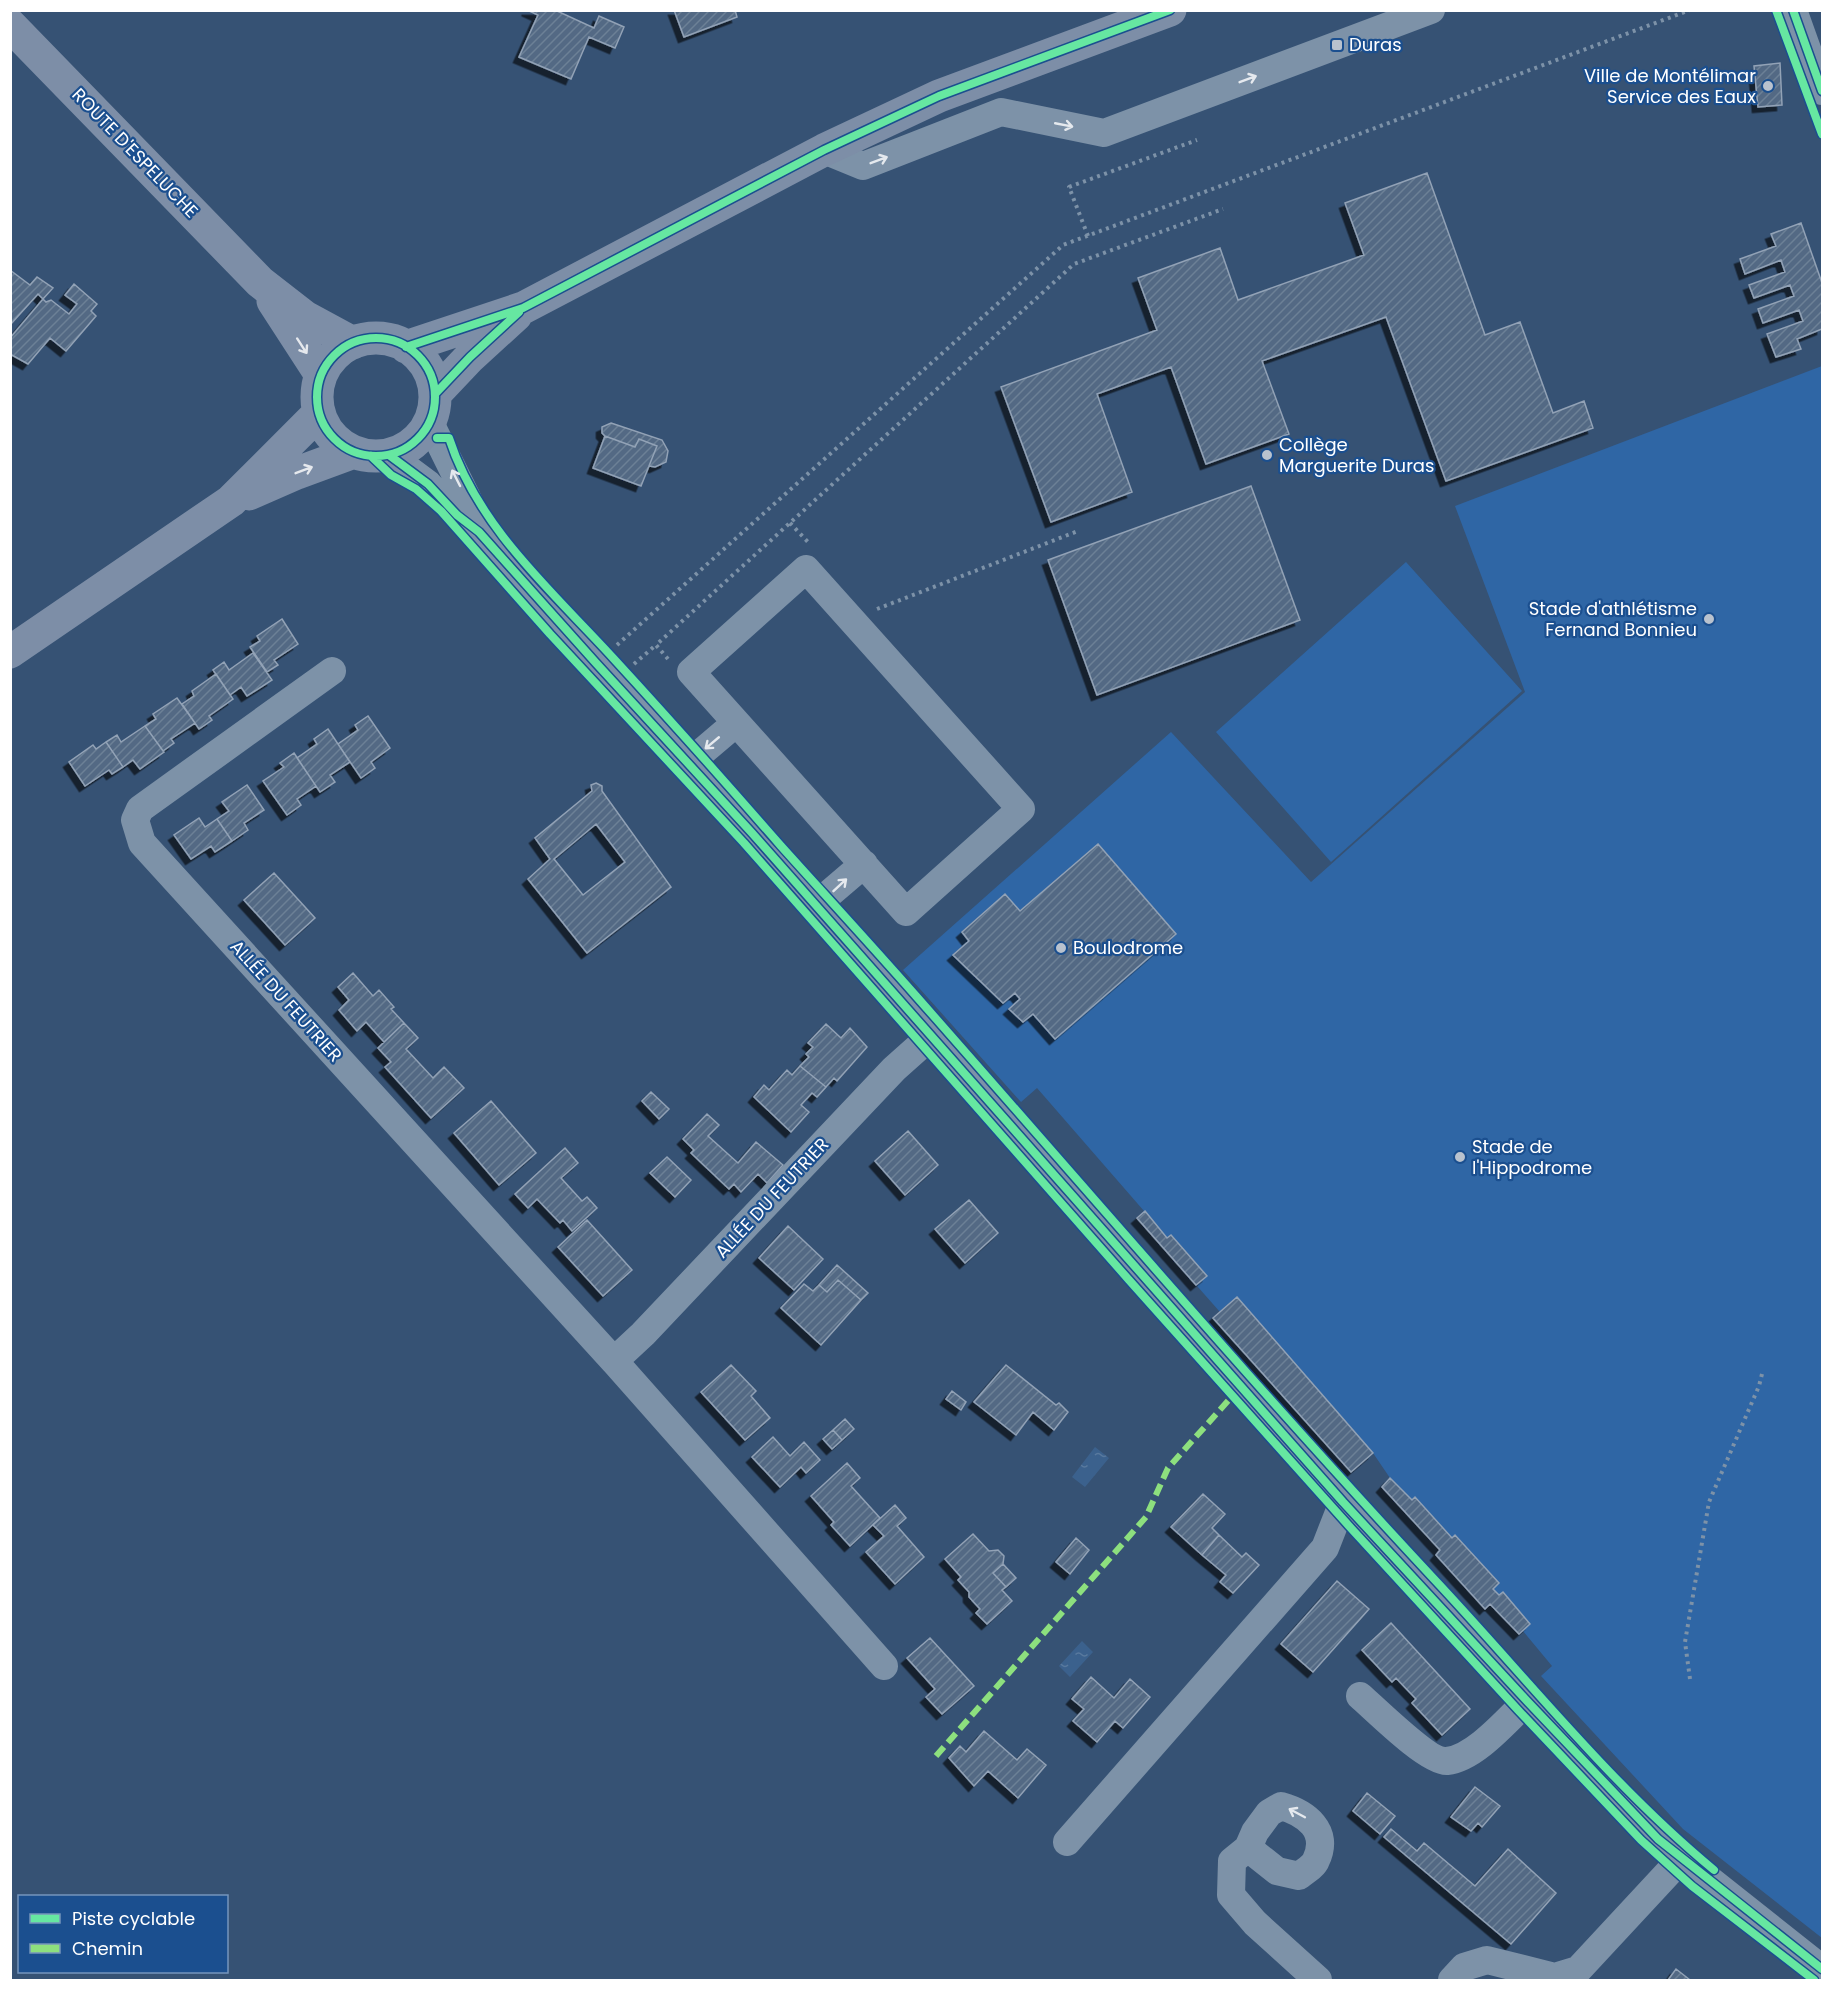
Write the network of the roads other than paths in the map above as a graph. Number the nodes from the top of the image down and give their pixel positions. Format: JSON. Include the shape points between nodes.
{"nodes":[{"id":1,"x":1170,"y":10,"type":"edge"},
{"id":2,"x":1431,"y":10,"type":"edge"},
{"id":3,"x":1793,"y":10,"type":"edge"},
{"id":4,"x":10,"y":25,"type":"edge"},
{"id":5,"x":1814,"y":41,"type":"edge"},
{"id":6,"x":1822,"y":91,"type":"edge"},
{"id":7,"x":825,"y":150,"type":"junction"},
{"id":8,"x":260,"y":282,"type":"junction"},
{"id":9,"x":524,"y":308,"type":"junction"},
{"id":10,"x":353,"y":343,"type":"junction"},
{"id":11,"x":406,"y":347,"type":"junction"},
{"id":12,"x":321,"y":375,"type":"junction"},
{"id":13,"x":433,"y":408,"type":"junction"},
{"id":14,"x":319,"y":413,"type":"junction"},
{"id":15,"x":354,"y":452,"type":"junction"},
{"id":16,"x":389,"y":455,"type":"junction"},
{"id":17,"x":231,"y":501,"type":"junction"},
{"id":18,"x":479,"y":532,"type":"junction"},
{"id":19,"x":10,"y":652,"type":"edge"},
{"id":20,"x":332,"y":671,"type":"dead end"},
{"id":21,"x":736,"y":723,"type":"junction"},
{"id":22,"x":689,"y":763,"type":"junction"},
{"id":23,"x":864,"y":864,"type":"junction"},
{"id":24,"x":816,"y":906,"type":"junction"},
{"id":25,"x":931,"y":1036,"type":"junction"},
{"id":26,"x":614,"y":1361,"type":"junction"},
{"id":27,"x":1343,"y":1502,"type":"junction"},
{"id":28,"x":884,"y":1666,"type":"dead end"},
{"id":29,"x":1360,"y":1696,"type":"dead end"},
{"id":30,"x":1527,"y":1701,"type":"junction"},
{"id":31,"x":1066,"y":1842,"type":"dead end"},
{"id":32,"x":1248,"y":1848,"type":"dead end"},
{"id":33,"x":1682,"y":1858,"type":"junction"},
{"id":34,"x":1822,"y":1969,"type":"edge"},
{"id":35,"x":1318,"y":1980,"type":"edge"},
{"id":36,"x":1452,"y":1980,"type":"edge"}],
"edges":[{"from":1,"to":7,"type":"main road","via":[[939,96]]},
{"from":7,"to":2,"type":"street","one_way":true,"via":[[863,166],[1001,112],[1104,133]]},
{"from":3,"to":5,"type":"street"},
{"from":4,"to":8,"type":"main road","name":"ROUTE D'ESPELUCHE"},
{"from":5,"to":6,"type":"street"},
{"from":7,"to":9,"type":"main road"},
{"from":8,"to":10,"type":"main road","name":"ROUTE D'ESPELUCHE","via":[[305,317]]},
{"from":8,"to":12,"type":"main road","name":"ROUTE D'ESPELUCHE","one_way":true},
{"from":9,"to":11,"type":"main road"},
{"from":9,"to":13,"type":"main road","via":[[470,357]]},
{"from":10,"to":11,"type":"main road","via":[[380,339]]},
{"from":10,"to":12,"type":"main road","via":[[340,351]]},
{"from":11,"to":13,"type":"main road","via":[[421,359],[431,375]]},
{"from":12,"to":14,"type":"main road"},
{"from":13,"to":16,"type":"main road","via":[[420,438]]},
{"from":18,"to":13,"type":"street","one_way":true},
{"from":14,"to":15,"type":"main road","via":[[338,443]]},
{"from":14,"to":17,"type":"main road"},
{"from":15,"to":16,"type":"main road"},
{"from":17,"to":15,"type":"main road","one_way":true},
{"from":16,"to":18,"type":"street","via":[[428,484]]},
{"from":17,"to":19,"type":"main road"},
{"from":18,"to":22,"type":"street"},
{"from":20,"to":26,"type":"street","name":"ALLÉE DU FEUTRIER","via":[[140,809],[135,820],[142,843]]},
{"from":21,"to":22,"type":"street","one_way":true},
{"from":21,"to":23,"type":"street"},
{"from":21,"to":23,"type":"street","via":[[691,672],[806,569],[1021,809],[906,912]]},
{"from":22,"to":24,"type":"street"},
{"from":24,"to":23,"type":"street","one_way":true},
{"from":24,"to":25,"type":"street"},
{"from":25,"to":26,"type":"street","name":"ALLÉE DU FEUTRIER","via":[[894,1069]]},
{"from":25,"to":27,"type":"street"},
{"from":26,"to":28,"type":"street","name":"ALLÉE DU FEUTRIER"},
{"from":27,"to":30,"type":"street"},
{"from":27,"to":31,"type":"street","via":[[1325,1548]]},
{"from":29,"to":30,"type":"street","via":[[1428,1755],[1445,1761],[1470,1754]]},
{"from":30,"to":33,"type":"street","via":[[1658,1839]]},
{"from":32,"to":35,"type":"street","via":[[1232,1861],[1231,1895],[1255,1923]]},
{"from":33,"to":34,"type":"street"},
{"from":33,"to":36,"type":"street","via":[[1578,1970],[1555,1977],[1487,1960],[1464,1966]]}]}
